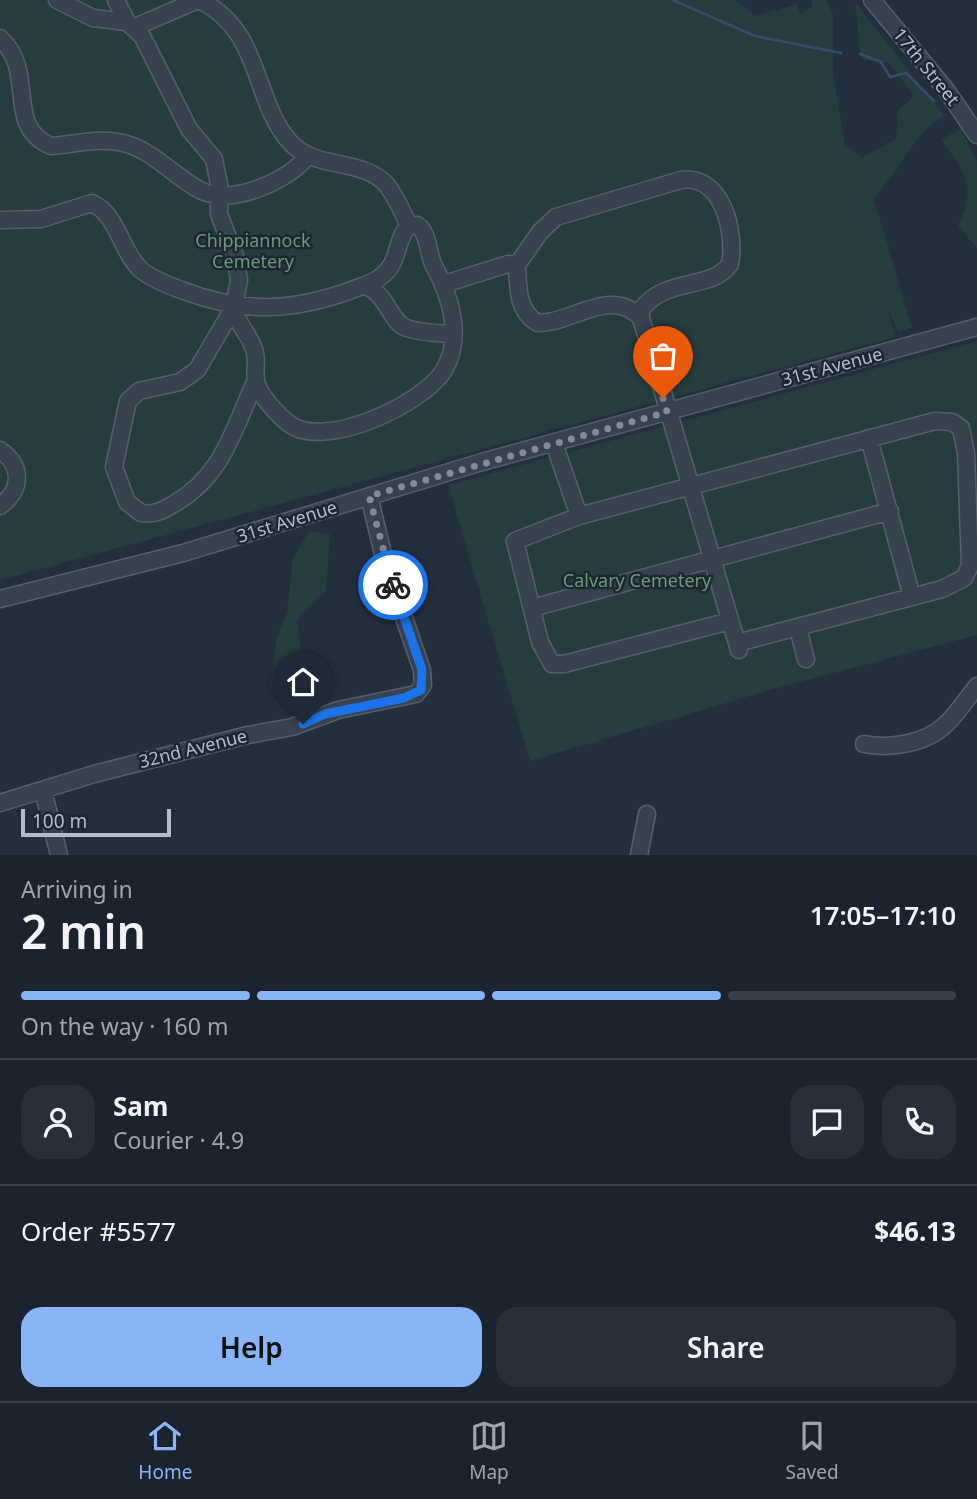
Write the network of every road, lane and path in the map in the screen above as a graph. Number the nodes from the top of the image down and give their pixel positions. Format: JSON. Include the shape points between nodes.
{"nodes":[{"id":1,"x":57,"y":0,"type":"edge"},
{"id":2,"x":116,"y":0,"type":"edge"},
{"id":3,"x":199,"y":0,"type":"edge"},
{"id":4,"x":872,"y":0,"type":"edge"},
{"id":5,"x":131,"y":25,"type":"junction"},
{"id":6,"x":0,"y":38,"type":"edge"},
{"id":7,"x":977,"y":135,"type":"edge"},
{"id":8,"x":308,"y":156,"type":"junction"},
{"id":9,"x":218,"y":195,"type":"junction"},
{"id":10,"x":1,"y":221,"type":"edge"},
{"id":11,"x":409,"y":225,"type":"junction"},
{"id":12,"x":517,"y":265,"type":"junction"},
{"id":13,"x":444,"y":284,"type":"junction"},
{"id":14,"x":366,"y":286,"type":"junction"},
{"id":15,"x":234,"y":307,"type":"junction"},
{"id":16,"x":641,"y":318,"type":"junction"},
{"id":17,"x":977,"y":327,"type":"edge"},
{"id":18,"x":452,"y":334,"type":"junction"},
{"id":19,"x":256,"y":380,"type":"junction"},
{"id":20,"x":667,"y":412,"type":"junction"},
{"id":21,"x":869,"y":439,"type":"junction"},
{"id":22,"x":554,"y":443,"type":"junction"},
{"id":23,"x":0,"y":450,"type":"edge"},
{"id":24,"x":692,"y":487,"type":"junction"},
{"id":25,"x":369,"y":496,"type":"junction"},
{"id":26,"x":0,"y":506,"type":"edge"},
{"id":27,"x":890,"y":511,"type":"junction"},
{"id":28,"x":579,"y":516,"type":"junction"},
{"id":29,"x":712,"y":560,"type":"junction"},
{"id":30,"x":912,"y":597,"type":"junction"},
{"id":31,"x":0,"y":599,"type":"edge"},
{"id":32,"x":532,"y":608,"type":"junction"},
{"id":33,"x":730,"y":621,"type":"junction"},
{"id":34,"x":798,"y":628,"type":"junction"},
{"id":35,"x":806,"y":659,"type":"dead end"},
{"id":36,"x":977,"y":686,"type":"edge"},
{"id":37,"x":864,"y":744,"type":"dead end"},
{"id":38,"x":43,"y":790,"type":"junction"},
{"id":39,"x":0,"y":803,"type":"edge"},
{"id":40,"x":647,"y":814,"type":"dead end"},
{"id":41,"x":60,"y":855,"type":"edge"},
{"id":42,"x":639,"y":855,"type":"edge"}],
"edges":[{"from":1,"to":5,"type":"street","via":[[93,18]]},
{"from":2,"to":5,"type":"street"},
{"from":3,"to":5,"type":"street"},
{"from":3,"to":8,"type":"street","via":[[211,6],[252,55],[284,134]]},
{"from":4,"to":7,"type":"street","name":"17th Street"},
{"from":5,"to":9,"type":"street","via":[[189,129],[214,159]]},
{"from":6,"to":9,"type":"street","via":[[19,64],[26,120],[45,143],[101,139],[131,145],[201,190]]},
{"from":8,"to":9,"type":"street","via":[[270,186]]},
{"from":8,"to":11,"type":"street","via":[[371,172],[386,184]]},
{"from":9,"to":15,"type":"street","via":[[222,227],[239,270]]},
{"from":10,"to":15,"type":"street","via":[[56,216],[92,203],[110,218],[119,241],[144,272],[177,289]]},
{"from":11,"to":13,"type":"street","via":[[417,225],[425,233],[433,265]]},
{"from":11,"to":14,"type":"street","via":[[396,262]]},
{"from":12,"to":13,"type":"street"},
{"from":12,"to":16,"type":"street","via":[[520,299],[530,319],[538,323],[615,303],[632,308]]},
{"from":12,"to":16,"type":"street","via":[[546,225],[566,212],[681,180],[694,178],[706,183],[719,198],[728,229],[730,264],[718,274],[660,290],[641,310]]},
{"from":13,"to":18,"type":"street","via":[[452,310]]},
{"from":14,"to":15,"type":"street","via":[[285,307]]},
{"from":14,"to":18,"type":"street","via":[[383,295],[406,328]]},
{"from":15,"to":19,"type":"street","via":[[254,351]]},
{"from":15,"to":19,"type":"street","via":[[197,370],[180,382],[139,391],[128,401],[114,467],[124,495],[135,509],[149,515],[159,512],[189,496],[210,477]]},
{"from":16,"to":20,"type":"street"},
{"from":17,"to":20,"type":"street","name":"31st Avenue"},
{"from":18,"to":19,"type":"street","via":[[448,362],[433,386],[387,413],[344,427],[311,431],[295,427],[263,394]]},
{"from":20,"to":22,"type":"street","name":"31st Avenue"},
{"from":20,"to":24,"type":"street"},
{"from":21,"to":24,"type":"street"},
{"from":21,"to":27,"type":"street"},
{"from":21,"to":30,"type":"street","via":[[935,421],[952,422],[964,435],[970,566],[956,585]]},
{"from":22,"to":25,"type":"street","name":"31st Avenue"},
{"from":22,"to":28,"type":"street"},
{"from":23,"to":26,"type":"street","via":[[14,463],[17,479],[13,496]]},
{"from":24,"to":28,"type":"street"},
{"from":24,"to":29,"type":"street"},
{"from":25,"to":31,"type":"street","name":"31st Avenue","via":[[183,553]]},
{"from":25,"to":38,"type":"street","name":"32nd Avenue","via":[[386,566],[422,670],[423,685],[416,694],[338,710],[292,727]]},
{"from":27,"to":29,"type":"street"},
{"from":27,"to":30,"type":"street"},
{"from":28,"to":32,"type":"street","via":[[515,541]]},
{"from":29,"to":32,"type":"street"},
{"from":29,"to":33,"type":"street"},
{"from":30,"to":34,"type":"street"},
{"from":32,"to":33,"type":"street","via":[[542,650],[556,665]]},
{"from":33,"to":34,"type":"street","via":[[738,647]]},
{"from":34,"to":35,"type":"street"},
{"from":36,"to":37,"type":"street","via":[[939,730],[894,746]]},
{"from":38,"to":39,"type":"street","name":"32nd Avenue"},
{"from":38,"to":41,"type":"street"},
{"from":40,"to":42,"type":"street"}]}
